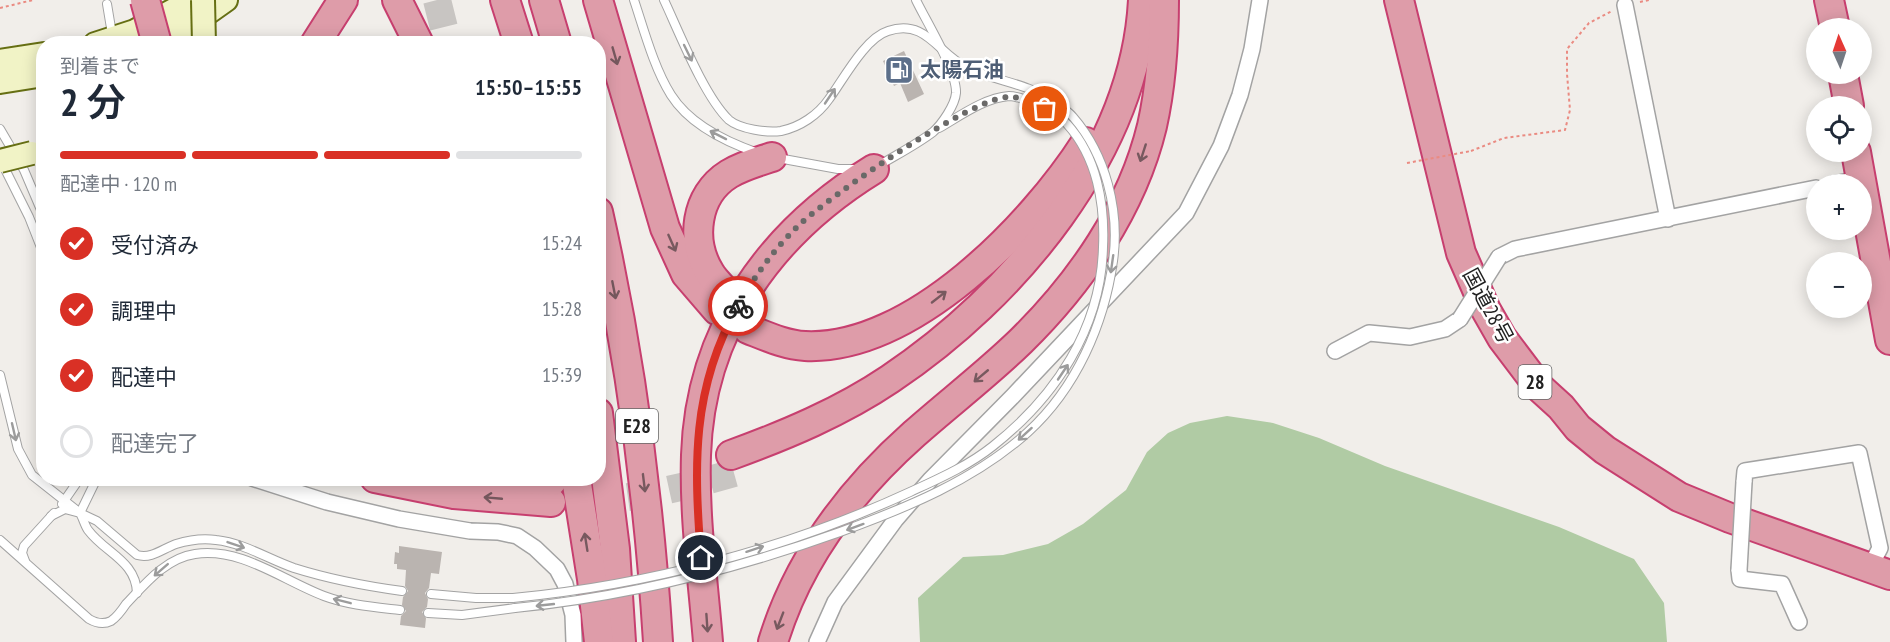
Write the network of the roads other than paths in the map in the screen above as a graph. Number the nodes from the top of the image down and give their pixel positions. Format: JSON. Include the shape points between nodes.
{"nodes":[{"id":1,"x":144,"y":0,"type":"edge"},
{"id":2,"x":192,"y":0,"type":"edge"},
{"id":3,"x":203,"y":0,"type":"edge"},
{"id":4,"x":226,"y":0,"type":"edge"},
{"id":5,"x":344,"y":0,"type":"edge"},
{"id":6,"x":397,"y":0,"type":"edge"},
{"id":7,"x":505,"y":0,"type":"edge"},
{"id":8,"x":544,"y":0,"type":"edge"},
{"id":9,"x":598,"y":0,"type":"edge"},
{"id":10,"x":634,"y":0,"type":"edge"},
{"id":11,"x":663,"y":0,"type":"edge"},
{"id":12,"x":916,"y":0,"type":"edge"},
{"id":13,"x":1143,"y":0,"type":"edge"},
{"id":14,"x":1164,"y":0,"type":"edge"},
{"id":15,"x":1260,"y":0,"type":"edge"},
{"id":16,"x":1399,"y":0,"type":"edge"},
{"id":17,"x":1829,"y":0,"type":"edge"},
{"id":18,"x":107,"y":4,"type":"dead end"},
{"id":19,"x":1625,"y":4,"type":"road end"},
{"id":20,"x":1832,"y":18,"type":"edge"},
{"id":21,"x":104,"y":36,"type":"edge"},
{"id":22,"x":116,"y":36,"type":"edge"},
{"id":23,"x":154,"y":36,"type":"edge"},
{"id":24,"x":170,"y":36,"type":"edge"},
{"id":25,"x":204,"y":36,"type":"edge"},
{"id":26,"x":320,"y":36,"type":"edge"},
{"id":27,"x":415,"y":36,"type":"edge"},
{"id":28,"x":516,"y":36,"type":"edge"},
{"id":29,"x":554,"y":36,"type":"edge"},
{"id":30,"x":1150,"y":38,"type":"junction"},
{"id":31,"x":938,"y":44,"type":"junction"},
{"id":32,"x":36,"y":55,"type":"edge"},
{"id":33,"x":0,"y":61,"type":"edge"},
{"id":34,"x":36,"y":76,"type":"edge"},
{"id":35,"x":0,"y":82,"type":"edge"},
{"id":36,"x":0,"y":129,"type":"edge"},
{"id":37,"x":934,"y":130,"type":"junction"},
{"id":38,"x":18,"y":155,"type":"edge"},
{"id":39,"x":772,"y":157,"type":"junction"},
{"id":40,"x":1859,"y":165,"type":"edge"},
{"id":41,"x":874,"y":169,"type":"junction"},
{"id":42,"x":1847,"y":174,"type":"edge"},
{"id":43,"x":1806,"y":190,"type":"edge"},
{"id":44,"x":36,"y":198,"type":"edge"},
{"id":45,"x":1668,"y":219,"type":"junction"},
{"id":46,"x":36,"y":235,"type":"edge"},
{"id":47,"x":606,"y":253,"type":"edge"},
{"id":48,"x":751,"y":322,"type":"dead end"},
{"id":49,"x":1890,"y":340,"type":"edge"},
{"id":50,"x":1335,"y":351,"type":"dead end"},
{"id":51,"x":0,"y":375,"type":"edge"},
{"id":52,"x":732,"y":464,"type":"tunnel mouth"},
{"id":53,"x":606,"y":477,"type":"edge"},
{"id":54,"x":36,"y":478,"type":"edge"},
{"id":55,"x":45,"y":486,"type":"edge"},
{"id":56,"x":71,"y":486,"type":"edge"},
{"id":57,"x":75,"y":486,"type":"edge"},
{"id":58,"x":93,"y":486,"type":"edge"},
{"id":59,"x":277,"y":486,"type":"edge"},
{"id":60,"x":414,"y":486,"type":"edge"},
{"id":61,"x":560,"y":487,"type":"edge"},
{"id":62,"x":47,"y":488,"type":"junction"},
{"id":63,"x":64,"y":501,"type":"junction"},
{"id":64,"x":80,"y":513,"type":"junction"},
{"id":65,"x":51,"y":516,"type":"junction"},
{"id":66,"x":0,"y":540,"type":"edge"},
{"id":67,"x":26,"y":562,"type":"junction"},
{"id":68,"x":1880,"y":571,"type":"edge"},
{"id":69,"x":402,"y":591,"type":"dead end"},
{"id":70,"x":137,"y":593,"type":"junction"},
{"id":71,"x":430,"y":594,"type":"dead end"},
{"id":72,"x":400,"y":610,"type":"dead end"},
{"id":73,"x":428,"y":613,"type":"dead end"},
{"id":74,"x":1799,"y":622,"type":"dead end"},
{"id":75,"x":574,"y":642,"type":"edge"},
{"id":76,"x":599,"y":642,"type":"edge"},
{"id":77,"x":621,"y":642,"type":"edge"},
{"id":78,"x":658,"y":642,"type":"edge"},
{"id":79,"x":708,"y":642,"type":"edge"},
{"id":80,"x":774,"y":642,"type":"edge"},
{"id":81,"x":817,"y":642,"type":"edge"}],
"edges":[{"from":1,"to":23,"type":"highway","bridge":true},
{"from":2,"to":22,"type":"main road","via":[[164,17]]},
{"from":3,"to":25,"type":"main road","bridge":true},
{"from":4,"to":24,"type":"main road"},
{"from":5,"to":26,"type":"highway"},
{"from":6,"to":27,"type":"highway"},
{"from":7,"to":28,"type":"highway"},
{"from":8,"to":29,"type":"highway"},
{"from":9,"to":39,"type":"highway","one_way":true,"via":[[665,228],[686,274],[721,300],[700,247],[703,202],[727,175]]},
{"from":39,"to":10,"type":"lane","one_way":true,"via":[[729,141],[691,119],[671,95]]},
{"from":11,"to":31,"type":"lane","one_way":true,"via":[[690,58],[730,121],[769,133],[793,128],[818,113],[871,42],[887,31],[908,28],[922,32]]},
{"from":12,"to":31,"type":"lane"},
{"from":13,"to":30,"type":"highway"},
{"from":14,"to":30,"type":"highway"},
{"from":15,"to":81,"type":"street","via":[[1240,95],[1221,146],[1186,213],[896,519],[835,602]]},
{"from":16,"to":68,"type":"highway","name":"国道28号","number":"28","via":[[1461,253],[1502,338],[1539,387],[1605,450],[1679,497]]},
{"from":17,"to":20,"type":"highway"},
{"from":18,"to":21,"type":"lane"},
{"from":19,"to":45,"type":"street"},
{"from":48,"to":30,"type":"highway","one_way":true,"via":[[781,342],[826,345],[869,336],[933,302],[1011,235],[1055,185]]},
{"from":30,"to":52,"type":"highway","via":[[1087,175],[1068,206],[1017,270],[957,328],[889,380]]},
{"from":30,"to":80,"type":"highway","one_way":true,"via":[[1158,95],[1151,128],[1130,186],[1097,249],[1074,283],[1028,334],[913,435],[857,492],[814,550]]},
{"from":31,"to":37,"type":"lane","via":[[956,92]]},
{"from":31,"to":73,"type":"lane","one_way":true,"bridge":true,"via":[[963,66],[1025,86],[1071,115],[1095,149],[1109,187],[1114,253],[1095,332],[1053,405],[1029,432],[952,484],[876,519],[726,569],[585,600],[462,615]]},
{"from":32,"to":33,"type":"main road"},
{"from":34,"to":35,"type":"main road"},
{"from":36,"to":38,"type":"lane"},
{"from":37,"to":41,"type":"lane"},
{"from":71,"to":37,"type":"lane","one_way":true,"bridge":true,"via":[[513,598],[583,590],[706,563],[810,532],[946,475],[991,448],[1023,420],[1052,388],[1078,347],[1098,294],[1103,261],[1101,201],[1095,172],[1066,123],[1026,100],[1009,96],[980,104]]},
{"from":38,"to":44,"type":"lane"},
{"from":38,"to":46,"type":"lane"},
{"from":39,"to":41,"type":"lane","via":[[838,169]]},
{"from":40,"to":42,"type":"street"},
{"from":40,"to":49,"type":"highway"},
{"from":41,"to":79,"type":"highway","one_way":true,"via":[[822,204],[778,247],[747,290],[716,354],[702,404],[696,454]]},
{"from":43,"to":45,"type":"street"},
{"from":45,"to":50,"type":"street","bridge":true,"via":[[1515,249],[1498,256],[1460,318],[1445,329],[1410,337],[1370,333]]},
{"from":47,"to":78,"type":"highway","number":"E28","one_way":true,"via":[[639,437]]},
{"from":51,"to":54,"type":"lane","one_way":true,"via":[[20,457]]},
{"from":53,"to":77,"type":"highway","number":"E28"},
{"from":55,"to":62,"type":"lane","one_way":true},
{"from":56,"to":62,"type":"lane","via":[[64,490]]},
{"from":57,"to":63,"type":"lane"},
{"from":58,"to":64,"type":"lane"},
{"from":59,"to":75,"type":"street","via":[[399,519],[517,536],[556,568],[565,584],[573,615]]},
{"from":61,"to":60,"type":"highway","one_way":true,"via":[[454,494]]},
{"from":76,"to":61,"type":"highway","one_way":true,"via":[[592,579]]},
{"from":62,"to":63,"type":"lane"},
{"from":63,"to":64,"type":"lane"},
{"from":63,"to":65,"type":"lane"},
{"from":64,"to":65,"type":"lane","via":[[65,509]]},
{"from":64,"to":69,"type":"lane","one_way":true,"via":[[97,521],[142,557],[184,542],[214,539],[326,577]]},
{"from":64,"to":70,"type":"lane","via":[[88,530],[130,569]]},
{"from":65,"to":67,"type":"lane","via":[[24,546]]},
{"from":66,"to":67,"type":"lane"},
{"from":67,"to":70,"type":"lane","via":[[94,622],[114,619]]},
{"from":68,"to":74,"type":"street","bridge":true,"via":[[1880,548],[1859,453],[1745,471],[1740,579],[1782,584]]},
{"from":72,"to":70,"type":"lane","one_way":true,"via":[[325,596],[243,560],[213,552],[177,558]]}]}
